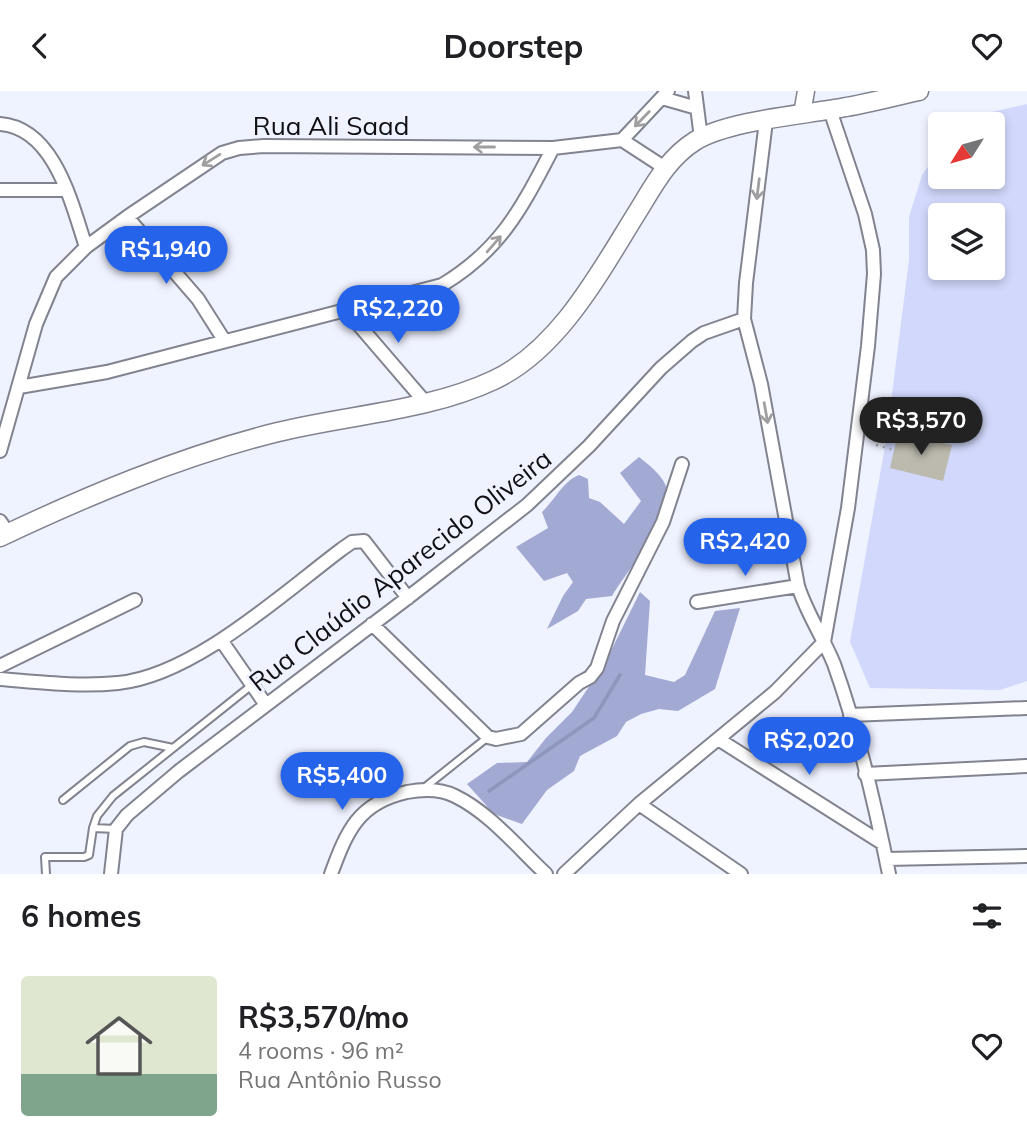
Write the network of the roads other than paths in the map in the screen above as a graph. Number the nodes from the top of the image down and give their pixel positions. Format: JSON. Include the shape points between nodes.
{"nodes":[{"id":1,"x":695,"y":91,"type":"edge"},
{"id":2,"x":806,"y":91,"type":"edge"},
{"id":3,"x":919,"y":91,"type":"edge"},
{"id":4,"x":665,"y":95,"type":"edge"},
{"id":5,"x":697,"y":109,"type":"junction"},
{"id":6,"x":830,"y":110,"type":"junction"},
{"id":7,"x":802,"y":114,"type":"junction"},
{"id":8,"x":766,"y":121,"type":"junction"},
{"id":9,"x":0,"y":124,"type":"edge"},
{"id":10,"x":701,"y":138,"type":"junction"},
{"id":11,"x":622,"y":140,"type":"junction"},
{"id":12,"x":553,"y":148,"type":"junction"},
{"id":13,"x":665,"y":168,"type":"junction"},
{"id":14,"x":0,"y":190,"type":"edge"},
{"id":15,"x":66,"y":190,"type":"junction"},
{"id":16,"x":127,"y":217,"type":"junction"},
{"id":17,"x":86,"y":247,"type":"junction"},
{"id":18,"x":346,"y":310,"type":"junction"},
{"id":19,"x":744,"y":319,"type":"junction"},
{"id":20,"x":224,"y":340,"type":"junction"},
{"id":21,"x":19,"y":387,"type":"junction"},
{"id":22,"x":425,"y":402,"type":"junction"},
{"id":23,"x":0,"y":451,"type":"edge"},
{"id":24,"x":682,"y":464,"type":"dead end"},
{"id":25,"x":3,"y":530,"type":"edge"},
{"id":26,"x":798,"y":586,"type":"junction"},
{"id":27,"x":408,"y":598,"type":"junction"},
{"id":28,"x":135,"y":600,"type":"dead end"},
{"id":29,"x":697,"y":602,"type":"dead end"},
{"id":30,"x":372,"y":624,"type":"junction"},
{"id":31,"x":221,"y":640,"type":"junction"},
{"id":32,"x":824,"y":642,"type":"junction"},
{"id":33,"x":0,"y":666,"type":"edge"},
{"id":34,"x":0,"y":679,"type":"edge"},
{"id":35,"x":253,"y":685,"type":"junction"},
{"id":36,"x":266,"y":705,"type":"junction"},
{"id":37,"x":1027,"y":708,"type":"edge"},
{"id":38,"x":850,"y":715,"type":"junction"},
{"id":39,"x":488,"y":737,"type":"junction"},
{"id":40,"x":718,"y":739,"type":"junction"},
{"id":41,"x":173,"y":748,"type":"junction"},
{"id":42,"x":1027,"y":766,"type":"edge"},
{"id":43,"x":865,"y":773,"type":"junction"},
{"id":44,"x":422,"y":790,"type":"junction"},
{"id":45,"x":63,"y":800,"type":"dead end"},
{"id":46,"x":639,"y":804,"type":"junction"},
{"id":47,"x":93,"y":828,"type":"junction"},
{"id":48,"x":116,"y":829,"type":"junction"},
{"id":49,"x":882,"y":843,"type":"junction"},
{"id":50,"x":1027,"y":856,"type":"edge"},
{"id":51,"x":886,"y":859,"type":"junction"},
{"id":52,"x":569,"y":873,"type":"edge"},
{"id":53,"x":46,"y":874,"type":"edge"},
{"id":54,"x":111,"y":874,"type":"edge"},
{"id":55,"x":331,"y":874,"type":"edge"},
{"id":56,"x":545,"y":874,"type":"edge"},
{"id":57,"x":741,"y":874,"type":"edge"},
{"id":58,"x":889,"y":874,"type":"edge"}],
"edges":[{"from":1,"to":5,"type":"street"},
{"from":2,"to":7,"type":"street"},
{"from":3,"to":6,"type":"main road"},
{"from":4,"to":5,"type":"street"},
{"from":4,"to":11,"type":"street","one_way":true},
{"from":5,"to":10,"type":"street"},
{"from":6,"to":7,"type":"main road"},
{"from":6,"to":32,"type":"street","via":[[865,214],[874,274],[848,509]]},
{"from":7,"to":8,"type":"main road"},
{"from":8,"to":10,"type":"main road"},
{"from":8,"to":19,"type":"street","one_way":true},
{"from":9,"to":15,"type":"street","via":[[32,137]]},
{"from":10,"to":13,"type":"main road"},
{"from":11,"to":12,"type":"street","name":"Rua Ali Saad"},
{"from":11,"to":13,"type":"street"},
{"from":12,"to":16,"type":"street","name":"Rua Ali Saad","one_way":true,"via":[[239,148],[215,157]]},
{"from":18,"to":12,"type":"street","one_way":true,"via":[[442,285],[467,270],[500,237]]},
{"from":13,"to":22,"type":"main road","via":[[586,294],[528,359],[495,380]]},
{"from":14,"to":15,"type":"street"},
{"from":15,"to":17,"type":"street"},
{"from":16,"to":17,"type":"street","name":"Rua Ali Saad"},
{"from":16,"to":20,"type":"street","via":[[198,299]]},
{"from":17,"to":21,"type":"street","name":"Rua Ali Saad","via":[[60,271],[48,292]]},
{"from":18,"to":20,"type":"street"},
{"from":18,"to":22,"type":"street"},
{"from":19,"to":26,"type":"street","one_way":true,"via":[[761,384]]},
{"from":19,"to":27,"type":"street","name":"Rua Claúdio Aparecido Oliveira","via":[[704,333],[684,347],[554,481]]},
{"from":20,"to":21,"type":"street","via":[[107,372]]},
{"from":21,"to":23,"type":"street","name":"Rua Ali Saad"},
{"from":22,"to":25,"type":"main road","via":[[211,451]]},
{"from":24,"to":39,"type":"street","via":[[663,522],[613,621],[597,668],[521,734]]},
{"from":26,"to":29,"type":"street"},
{"from":26,"to":32,"type":"street"},
{"from":27,"to":30,"type":"street","name":"Rua Claúdio Aparecido Oliveira"},
{"from":27,"to":31,"type":"street","via":[[359,540]]},
{"from":28,"to":33,"type":"street"},
{"from":30,"to":36,"type":"street","name":"Rua Claúdio Aparecido Oliveira"},
{"from":30,"to":39,"type":"street"},
{"from":31,"to":34,"type":"street","via":[[175,666],[137,680],[91,685]]},
{"from":31,"to":35,"type":"street"},
{"from":32,"to":38,"type":"street"},
{"from":32,"to":40,"type":"street","via":[[775,692]]},
{"from":35,"to":36,"type":"street"},
{"from":35,"to":41,"type":"lane"},
{"from":36,"to":48,"type":"street","name":"Rua Claúdio Aparecido Oliveira","via":[[179,771]]},
{"from":37,"to":38,"type":"street"},
{"from":38,"to":43,"type":"street"},
{"from":39,"to":44,"type":"lane"},
{"from":40,"to":46,"type":"street"},
{"from":40,"to":49,"type":"street"},
{"from":41,"to":45,"type":"lane","via":[[144,742],[130,746]]},
{"from":41,"to":47,"type":"lane","via":[[113,796]]},
{"from":42,"to":43,"type":"street"},
{"from":43,"to":49,"type":"street"},
{"from":44,"to":55,"type":"street","via":[[377,802],[357,819]]},
{"from":44,"to":56,"type":"street","via":[[454,795],[476,809]]},
{"from":46,"to":52,"type":"street"},
{"from":46,"to":57,"type":"street"},
{"from":47,"to":48,"type":"lane"},
{"from":47,"to":53,"type":"lane","via":[[89,855],[45,857]]},
{"from":48,"to":54,"type":"street"},
{"from":49,"to":51,"type":"street"},
{"from":50,"to":51,"type":"street"},
{"from":51,"to":58,"type":"street"}]}
